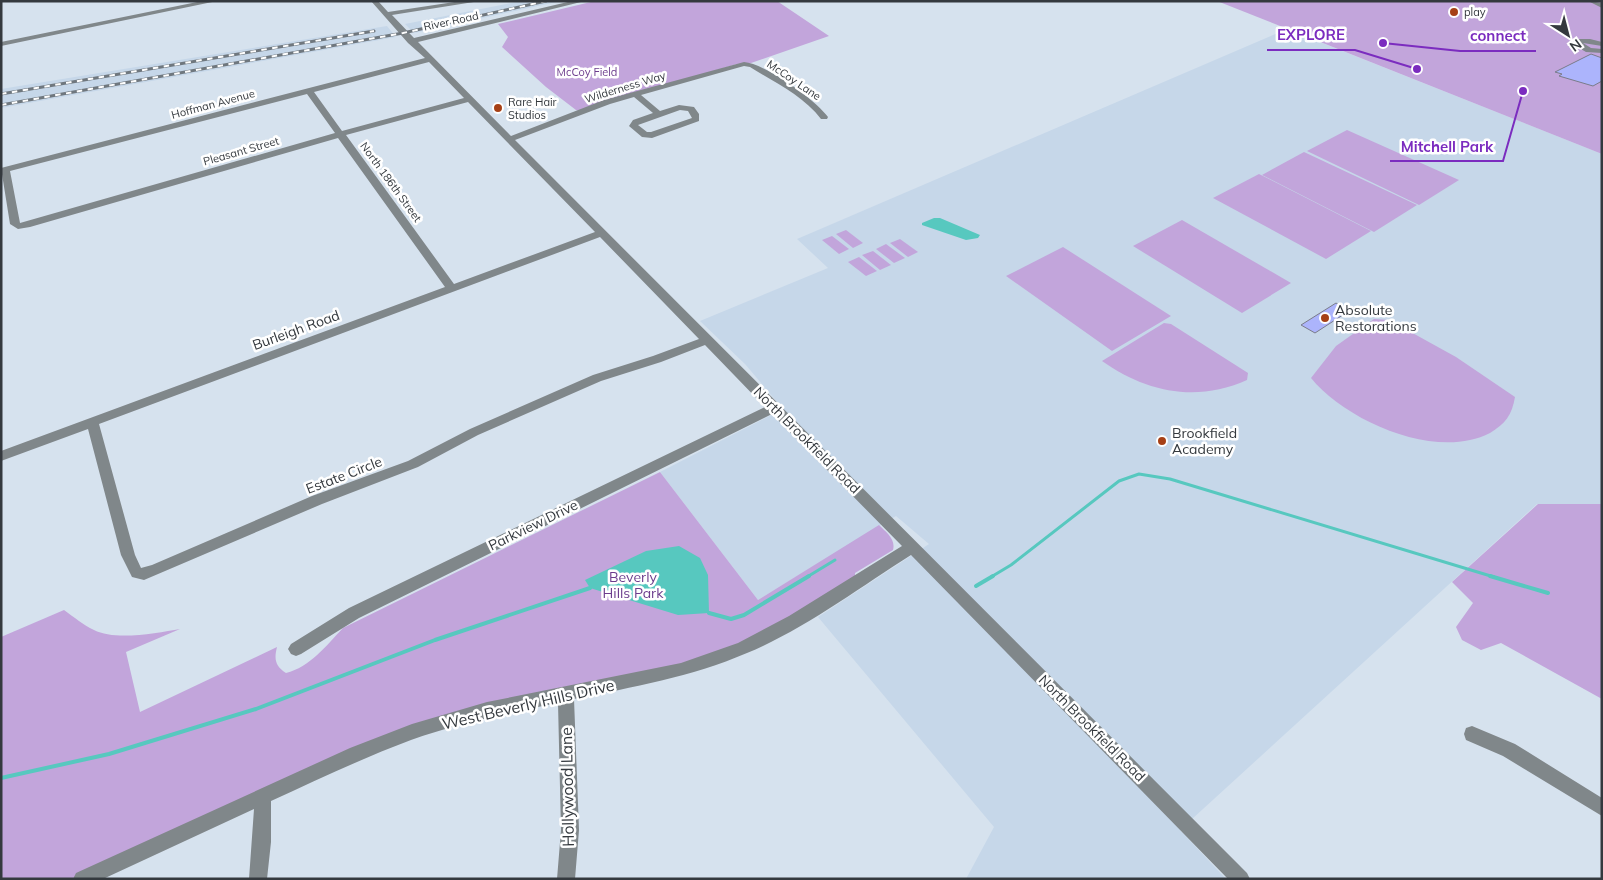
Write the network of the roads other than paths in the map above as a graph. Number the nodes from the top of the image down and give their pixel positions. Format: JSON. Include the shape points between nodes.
{"nodes":[{"id":1,"x":214,"y":1,"type":"edge"},
{"id":2,"x":374,"y":1,"type":"edge"},
{"id":3,"x":477,"y":1,"type":"edge"},
{"id":4,"x":582,"y":1,"type":"edge"},
{"id":5,"x":1592,"y":1,"type":"edge"},
{"id":6,"x":1602,"y":6,"type":"edge"},
{"id":7,"x":386,"y":14,"type":"junction"},
{"id":8,"x":1602,"y":35,"type":"edge"},
{"id":9,"x":411,"y":41,"type":"junction"},
{"id":10,"x":1590,"y":41,"type":"junction"},
{"id":11,"x":1,"y":44,"type":"edge"},
{"id":12,"x":1602,"y":44,"type":"edge"},
{"id":13,"x":1602,"y":52,"type":"edge"},
{"id":14,"x":430,"y":59,"type":"junction"},
{"id":15,"x":748,"y":64,"type":"joint"},
{"id":16,"x":309,"y":91,"type":"junction"},
{"id":17,"x":635,"y":94,"type":"junction"},
{"id":18,"x":470,"y":99,"type":"junction"},
{"id":19,"x":659,"y":114,"type":"junction"},
{"id":20,"x":824,"y":117,"type":"dead end"},
{"id":21,"x":341,"y":134,"type":"junction"},
{"id":22,"x":510,"y":139,"type":"junction"},
{"id":23,"x":3,"y":170,"type":"edge"},
{"id":24,"x":602,"y":233,"type":"junction"},
{"id":25,"x":452,"y":289,"type":"junction"},
{"id":26,"x":707,"y":340,"type":"junction"},
{"id":27,"x":775,"y":407,"type":"junction"},
{"id":28,"x":92,"y":422,"type":"junction"},
{"id":29,"x":1,"y":456,"type":"edge"},
{"id":30,"x":912,"y":547,"type":"junction"},
{"id":31,"x":296,"y":649,"type":"dead end"},
{"id":32,"x":566,"y":695,"type":"junction"},
{"id":33,"x":1472,"y":734,"type":"dead end"},
{"id":34,"x":263,"y":797,"type":"junction"},
{"id":35,"x":1602,"y":808,"type":"edge"},
{"id":36,"x":82,"y":879,"type":"edge"},
{"id":37,"x":258,"y":879,"type":"edge"},
{"id":38,"x":566,"y":879,"type":"edge"},
{"id":39,"x":1241,"y":879,"type":"edge"}],
"edges":[{"from":1,"to":11,"type":"street"},
{"from":2,"to":7,"type":"street","name":"North Brookfield Road"},
{"from":3,"to":7,"type":"street"},
{"from":4,"to":9,"type":"street","name":"River Road"},
{"from":5,"to":6,"type":"street"},
{"from":7,"to":9,"type":"street","name":"North Brookfield Road"},
{"from":8,"to":10,"type":"street"},
{"from":9,"to":14,"type":"street","name":"North Brookfield Road"},
{"from":10,"to":12,"type":"street"},
{"from":10,"to":13,"type":"street","via":[[1582,40],[1577,44]]},
{"from":14,"to":16,"type":"street","name":"Hoffman Avenue"},
{"from":14,"to":18,"type":"street","name":"North Brookfield Road"},
{"from":15,"to":17,"type":"street","name":"Wilderness Way"},
{"from":15,"to":20,"type":"street","name":"McCoy Lane","via":[[810,103]]},
{"from":16,"to":21,"type":"street","name":"North 186th Street"},
{"from":16,"to":23,"type":"street","name":"Hoffman Avenue"},
{"from":17,"to":19,"type":"street"},
{"from":17,"to":22,"type":"street","name":"Wilderness Way"},
{"from":18,"to":21,"type":"street","name":"Pleasant Street"},
{"from":18,"to":22,"type":"street","name":"North Brookfield Road"},
{"from":19,"to":19,"type":"street","via":[[685,107],[694,111],[696,119],[652,135],[645,135],[633,126]]},
{"from":21,"to":23,"type":"street","name":"Pleasant Street","via":[[18,226]]},
{"from":21,"to":25,"type":"street","name":"North 186th Street"},
{"from":22,"to":24,"type":"street","name":"North Brookfield Road"},
{"from":24,"to":25,"type":"street","name":"Burleigh Road"},
{"from":24,"to":26,"type":"street","name":"North Brookfield Road"},
{"from":25,"to":28,"type":"street","name":"Burleigh Road"},
{"from":26,"to":27,"type":"street","name":"North Brookfield Road"},
{"from":26,"to":28,"type":"street","name":"Estate Circle","via":[[597,378],[474,432],[413,464],[317,500],[144,574],[136,573],[128,556]]},
{"from":27,"to":30,"type":"street","name":"North Brookfield Road"},
{"from":27,"to":31,"type":"street","name":"Parkview Drive","via":[[354,613]]},
{"from":28,"to":29,"type":"street","name":"Burleigh Road"},
{"from":30,"to":32,"type":"street","name":"West Beverly Hills Drive","via":[[794,621],[743,648],[682,670]]},
{"from":30,"to":39,"type":"street","name":"North Brookfield Road"},
{"from":32,"to":34,"type":"street","name":"West Beverly Hills Drive","via":[[487,710],[412,732]]},
{"from":32,"to":38,"type":"street","name":"Hollywood Lane","via":[[570,820]]},
{"from":33,"to":35,"type":"street","via":[[1509,750]]},
{"from":34,"to":36,"type":"street","name":"West Beverly Hills Drive"},
{"from":34,"to":37,"type":"street"}]}
